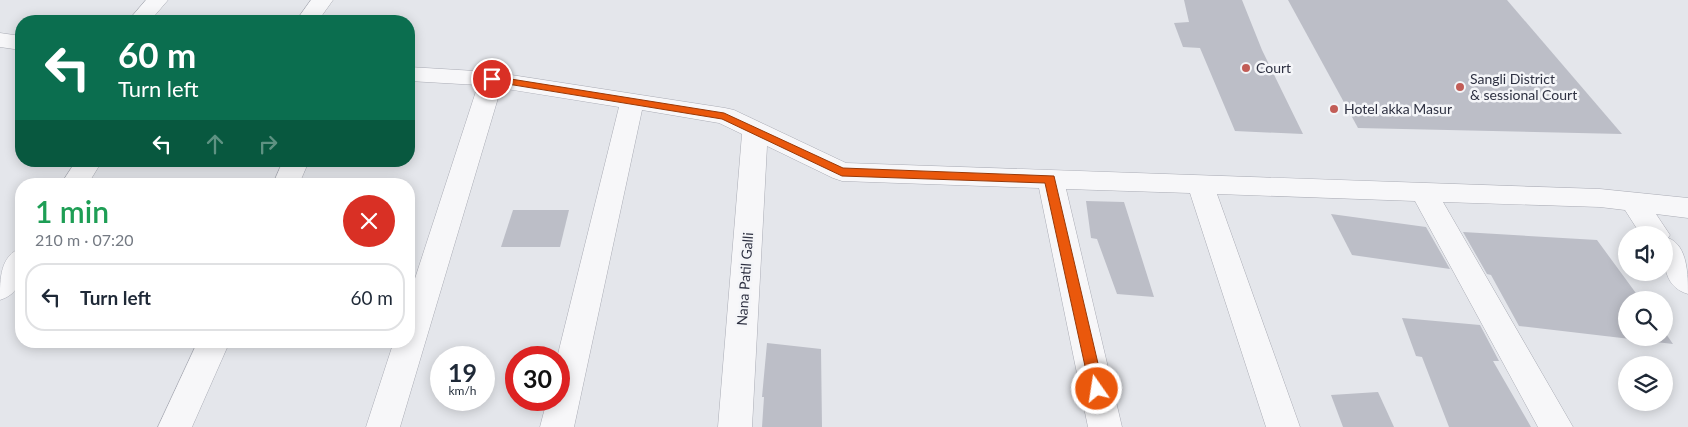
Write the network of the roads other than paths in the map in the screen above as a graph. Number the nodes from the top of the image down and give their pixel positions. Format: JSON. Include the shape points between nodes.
{"nodes":[{"id":1,"x":157,"y":0,"type":"edge"},
{"id":2,"x":322,"y":0,"type":"edge"},
{"id":3,"x":144,"y":15,"type":"edge"},
{"id":4,"x":311,"y":15,"type":"edge"},
{"id":5,"x":0,"y":40,"type":"edge"},
{"id":6,"x":15,"y":42,"type":"edge"},
{"id":7,"x":415,"y":74,"type":"edge"},
{"id":8,"x":492,"y":79,"type":"junction"},
{"id":9,"x":632,"y":102,"type":"junction"},
{"id":10,"x":755,"y":131,"type":"junction"},
{"id":11,"x":85,"y":167,"type":"edge"},
{"id":12,"x":78,"y":178,"type":"edge"},
{"id":13,"x":1050,"y":179,"type":"junction"},
{"id":14,"x":1200,"y":184,"type":"junction"},
{"id":15,"x":1424,"y":192,"type":"junction"},
{"id":16,"x":1633,"y":201,"type":"junction"},
{"id":17,"x":1688,"y":208,"type":"edge"},
{"id":18,"x":1650,"y":226,"type":"edge"},
{"id":19,"x":1673,"y":260,"type":"edge"},
{"id":20,"x":15,"y":268,"type":"edge"},
{"id":21,"x":1688,"y":283,"type":"edge"},
{"id":22,"x":0,"y":289,"type":"edge"},
{"id":23,"x":415,"y":325,"type":"edge"},
{"id":24,"x":211,"y":348,"type":"edge"},
{"id":25,"x":408,"y":348,"type":"edge"},
{"id":26,"x":175,"y":427,"type":"edge"},
{"id":27,"x":383,"y":427,"type":"edge"},
{"id":28,"x":558,"y":427,"type":"edge"},
{"id":29,"x":735,"y":427,"type":"edge"},
{"id":30,"x":1105,"y":427,"type":"edge"},
{"id":31,"x":1283,"y":427,"type":"edge"},
{"id":32,"x":1556,"y":427,"type":"edge"}],
"edges":[{"from":1,"to":3,"type":"street"},
{"from":2,"to":4,"type":"street"},
{"from":5,"to":6,"type":"street"},
{"from":7,"to":8,"type":"street"},
{"from":8,"to":9,"type":"street"},
{"from":8,"to":23,"type":"street"},
{"from":9,"to":10,"type":"street","via":[[724,116]]},
{"from":9,"to":28,"type":"street"},
{"from":10,"to":13,"type":"street","via":[[842,172]]},
{"from":10,"to":29,"type":"street","name":"Nana Patil Galli"},
{"from":11,"to":12,"type":"street"},
{"from":13,"to":14,"type":"street"},
{"from":13,"to":30,"type":"street"},
{"from":14,"to":15,"type":"street"},
{"from":14,"to":31,"type":"street"},
{"from":15,"to":16,"type":"street"},
{"from":15,"to":32,"type":"street"},
{"from":16,"to":17,"type":"street"},
{"from":16,"to":18,"type":"street"},
{"from":19,"to":21,"type":"street"},
{"from":20,"to":22,"type":"street"},
{"from":24,"to":26,"type":"street"},
{"from":25,"to":27,"type":"street"}]}
